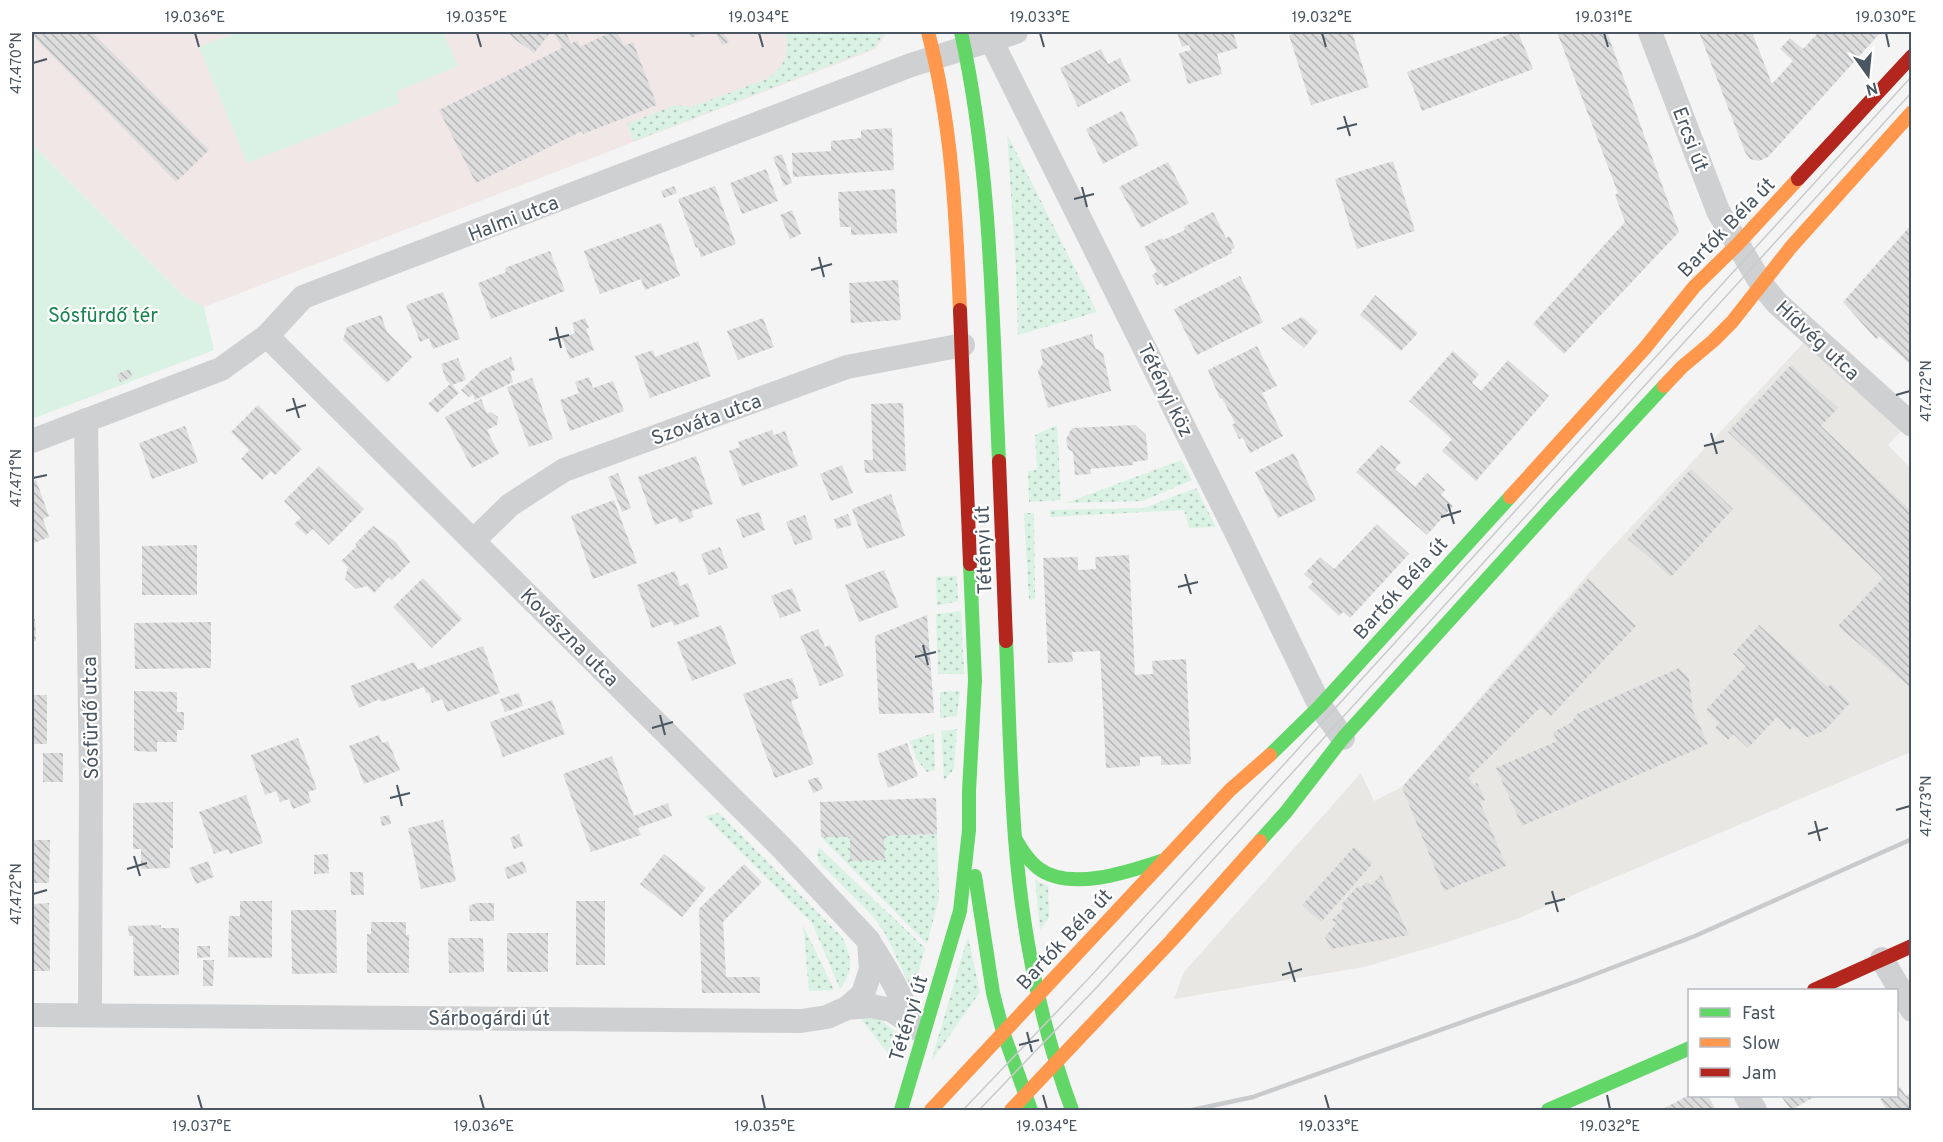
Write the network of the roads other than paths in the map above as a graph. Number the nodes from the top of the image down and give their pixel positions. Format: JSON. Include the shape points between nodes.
{"nodes":[{"id":1,"x":928,"y":32,"type":"edge"},
{"id":2,"x":1016,"y":32,"type":"edge"},
{"id":3,"x":1650,"y":32,"type":"edge"},
{"id":4,"x":963,"y":40,"type":"edge"},
{"id":5,"x":991,"y":40,"type":"junction"},
{"id":6,"x":1911,"y":56,"type":"edge"},
{"id":7,"x":935,"y":58,"type":"junction"},
{"id":8,"x":1911,"y":112,"type":"edge"},
{"id":9,"x":1738,"y":244,"type":"junction"},
{"id":10,"x":1762,"y":285,"type":"junction"},
{"id":11,"x":267,"y":336,"type":"junction"},
{"id":12,"x":963,"y":345,"type":"junction"},
{"id":13,"x":86,"y":420,"type":"junction"},
{"id":14,"x":1911,"y":425,"type":"edge"},
{"id":15,"x":32,"y":441,"type":"edge"},
{"id":16,"x":473,"y":541,"type":"junction"},
{"id":17,"x":1320,"y":706,"type":"junction"},
{"id":18,"x":1342,"y":738,"type":"junction"},
{"id":19,"x":969,"y":830,"type":"junction"},
{"id":20,"x":1015,"y":838,"type":"junction"},
{"id":21,"x":1163,"y":861,"type":"junction"},
{"id":22,"x":869,"y":942,"type":"junction"},
{"id":23,"x":1911,"y":946,"type":"edge"},
{"id":24,"x":1071,"y":959,"type":"junction"},
{"id":25,"x":1882,"y":959,"type":"junction"},
{"id":26,"x":1816,"y":989,"type":"edge"},
{"id":27,"x":1033,"y":1000,"type":"junction"},
{"id":28,"x":847,"y":1008,"type":"junction"},
{"id":29,"x":1911,"y":1010,"type":"edge"},
{"id":30,"x":32,"y":1015,"type":"edge"},
{"id":31,"x":90,"y":1015,"type":"junction"},
{"id":32,"x":1042,"y":1019,"type":"junction"},
{"id":33,"x":910,"y":1022,"type":"junction"},
{"id":34,"x":1027,"y":1029,"type":"dead end"},
{"id":35,"x":1004,"y":1032,"type":"junction"},
{"id":36,"x":1688,"y":1048,"type":"edge"},
{"id":37,"x":918,"y":1051,"type":"junction"},
{"id":38,"x":1054,"y":1064,"type":"junction"},
{"id":39,"x":1024,"y":1072,"type":"junction"},
{"id":40,"x":1025,"y":1095,"type":"junction"},
{"id":41,"x":1747,"y":1097,"type":"edge"},
{"id":42,"x":901,"y":1110,"type":"edge"},
{"id":43,"x":931,"y":1110,"type":"edge"},
{"id":44,"x":1003,"y":1110,"type":"edge"},
{"id":45,"x":1011,"y":1110,"type":"edge"},
{"id":46,"x":1031,"y":1110,"type":"edge"},
{"id":47,"x":1072,"y":1110,"type":"edge"},
{"id":48,"x":1548,"y":1110,"type":"edge"},
{"id":49,"x":1755,"y":1110,"type":"edge"}],
"edges":[{"from":1,"to":7,"type":"street","name":"Tétényi út"},
{"from":2,"to":5,"type":"street","name":"Halmi utca"},
{"from":3,"to":9,"type":"street","name":"Ercsi út","via":[[1718,211]]},
{"from":4,"to":5,"type":"street","name":"Halmi utca"},
{"from":4,"to":7,"type":"street","name":"Halmi utca"},
{"from":4,"to":20,"type":"street","name":"Tétényi út","via":[[977,113],[988,215]]},
{"from":5,"to":17,"type":"street","name":"Tétényi köz"},
{"from":6,"to":9,"type":"street","name":"Bartók Béla út"},
{"from":7,"to":11,"type":"street","name":"Halmi utca","via":[[303,297]]},
{"from":7,"to":12,"type":"street","name":"Tétényi út","via":[[952,161]]},
{"from":8,"to":10,"type":"street"},
{"from":9,"to":10,"type":"street","name":"Hídvég utca"},
{"from":9,"to":17,"type":"street","name":"Bartók Béla út","via":[[1694,287],[1645,348]]},
{"from":10,"to":14,"type":"street","name":"Hídvég utca"},
{"from":10,"to":18,"type":"street","via":[[1732,322],[1682,367]]},
{"from":11,"to":13,"type":"street","name":"Halmi utca","via":[[222,369]]},
{"from":11,"to":16,"type":"street","name":"Kovászna utca"},
{"from":12,"to":16,"type":"street","name":"Szováta utca","via":[[847,367],[564,470],[510,505]]},
{"from":12,"to":19,"type":"street","name":"Tétényi út","via":[[975,680]]},
{"from":13,"to":15,"type":"street","name":"Halmi utca"},
{"from":13,"to":31,"type":"street","name":"Sósfürdő utca"},
{"from":16,"to":22,"type":"street","name":"Kovászna utca","via":[[781,847]]},
{"from":17,"to":18,"type":"street","name":"Tétényi köz"},
{"from":17,"to":21,"type":"street","name":"Bartók Béla út","via":[[1230,790]]},
{"from":18,"to":38,"type":"street","via":[[1286,812]]},
{"from":19,"to":35,"type":"street","name":"Tétényi út","via":[[987,959]]},
{"from":19,"to":37,"type":"street","name":"Tétényi út","via":[[960,910]]},
{"from":20,"to":21,"type":"street","via":[[1027,858],[1042,872],[1064,879],[1123,874]]},
{"from":20,"to":27,"type":"street","name":"Tétényi út"},
{"from":21,"to":24,"type":"street","name":"Bartók Béla út"},
{"from":22,"to":28,"type":"street","via":[[871,969],[863,994]]},
{"from":22,"to":33,"type":"street","name":"Kovászna utca","via":[[894,980]]},
{"from":23,"to":25,"type":"street"},
{"from":24,"to":27,"type":"street","name":"Bartók Béla út"},
{"from":24,"to":32,"type":"street","via":[[1052,990]]},
{"from":25,"to":26,"type":"street"},
{"from":25,"to":29,"type":"street"},
{"from":27,"to":32,"type":"street"},
{"from":27,"to":34,"type":"street"},
{"from":27,"to":35,"type":"street","name":"Bartók Béla út"},
{"from":28,"to":31,"type":"street","name":"Sárbogárdi út","via":[[827,1017],[801,1021]]},
{"from":28,"to":33,"type":"street","name":"Sárbogárdi út","via":[[871,1006],[891,1010]]},
{"from":30,"to":31,"type":"street","name":"Sárbogárdi út"},
{"from":32,"to":38,"type":"street"},
{"from":32,"to":39,"type":"street"},
{"from":33,"to":37,"type":"street"},
{"from":35,"to":39,"type":"street","name":"Tétényi út"},
{"from":35,"to":43,"type":"street","name":"Bartók Béla út"},
{"from":36,"to":48,"type":"street"},
{"from":37,"to":42,"type":"street","name":"Tétényi út"},
{"from":38,"to":40,"type":"street"},
{"from":38,"to":47,"type":"street"},
{"from":39,"to":40,"type":"street","name":"Tétényi út"},
{"from":39,"to":44,"type":"street"},
{"from":40,"to":45,"type":"street"},
{"from":40,"to":46,"type":"street","name":"Tétényi út"},
{"from":41,"to":49,"type":"street"}]}
